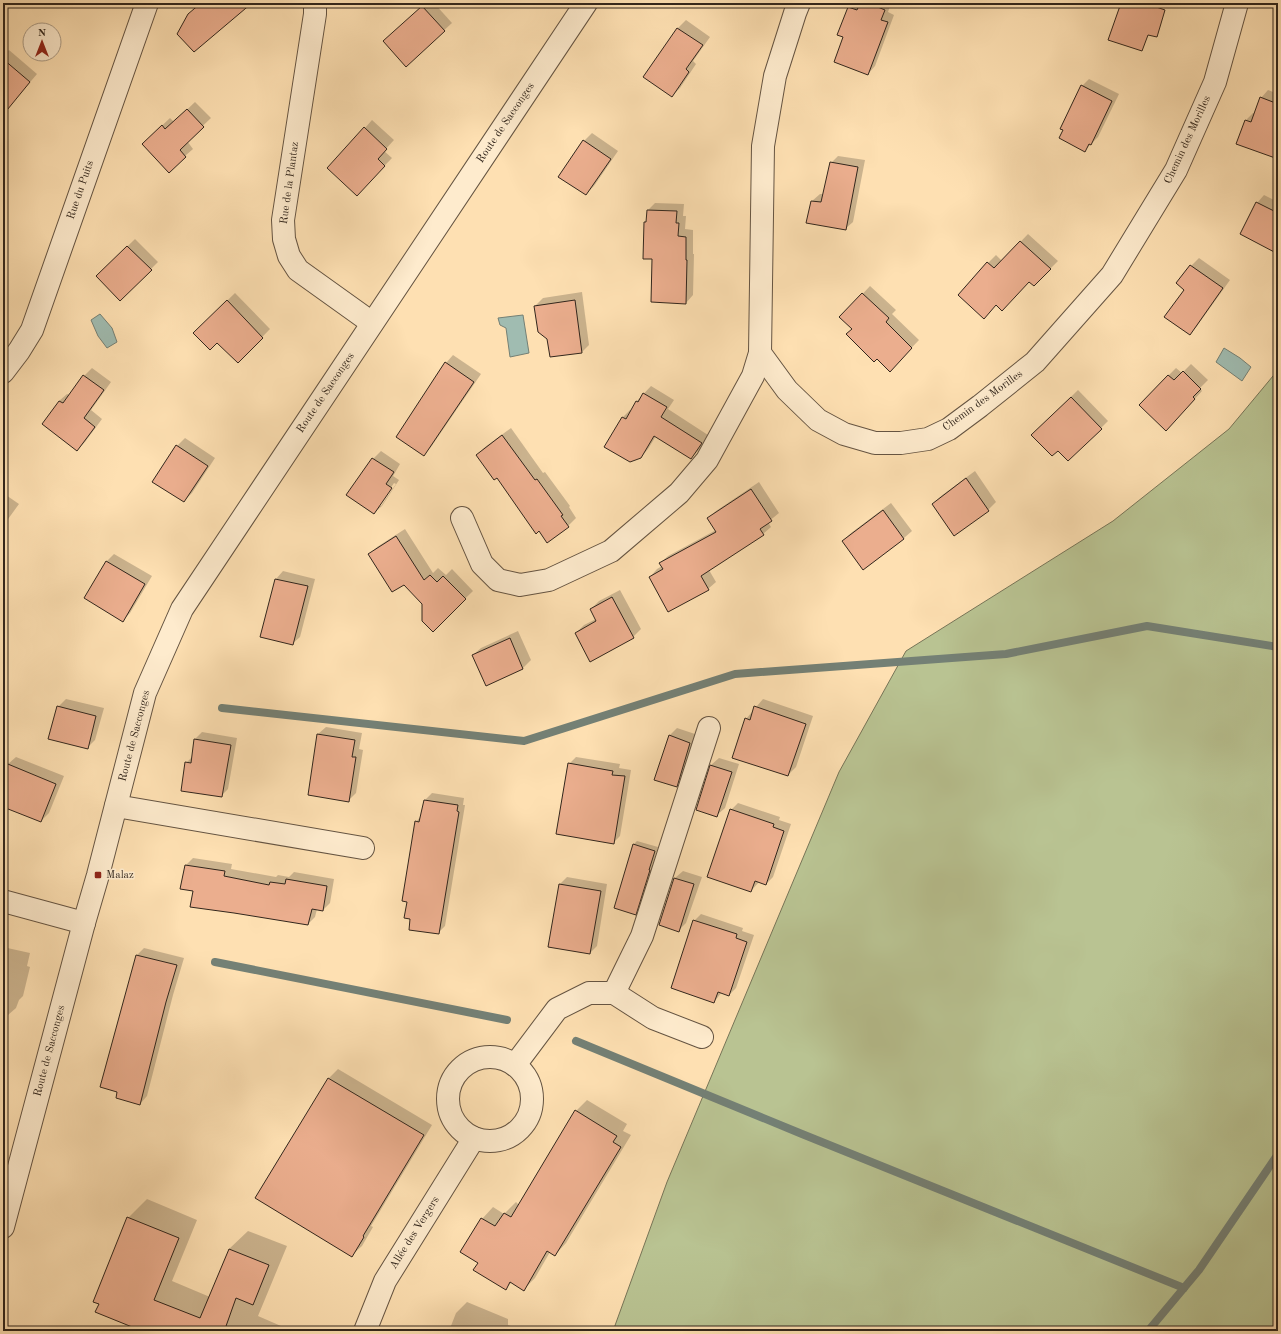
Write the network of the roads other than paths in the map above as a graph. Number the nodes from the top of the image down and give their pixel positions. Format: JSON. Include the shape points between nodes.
{"nodes":[{"id":1,"x":147,"y":3,"type":"edge"},
{"id":2,"x":315,"y":3,"type":"edge"},
{"id":3,"x":586,"y":3,"type":"edge"},
{"id":4,"x":799,"y":3,"type":"edge"},
{"id":5,"x":1237,"y":3,"type":"edge"},
{"id":6,"x":372,"y":323,"type":"junction"},
{"id":7,"x":760,"y":353,"type":"junction"},
{"id":8,"x":3,"y":372,"type":"edge"},
{"id":9,"x":462,"y":518,"type":"dead end"},
{"id":10,"x":709,"y":728,"type":"dead end"},
{"id":11,"x":116,"y":806,"type":"junction"},
{"id":12,"x":363,"y":848,"type":"dead end"},
{"id":13,"x":3,"y":901,"type":"edge"},
{"id":14,"x":84,"y":923,"type":"junction"},
{"id":15,"x":614,"y":993,"type":"junction"},
{"id":16,"x":702,"y":1037,"type":"dead end"},
{"id":17,"x":515,"y":1064,"type":"junction"},
{"id":18,"x":474,"y":1138,"type":"junction"},
{"id":19,"x":3,"y":1227,"type":"edge"},
{"id":20,"x":365,"y":1331,"type":"edge"}],
"edges":[{"from":1,"to":8,"type":"street","name":"Rue du Puits","via":[[32,330]]},
{"from":2,"to":6,"type":"street","name":"Rue de la Plantaz","via":[[283,220],[284,239],[289,256],[298,270]]},
{"from":3,"to":6,"type":"street","name":"Route de Sacconges"},
{"from":4,"to":7,"type":"street","via":[[775,76],[763,146]]},
{"from":5,"to":7,"type":"street","name":"Chemin des Morilles","via":[[1215,82],[1176,170],[1112,276],[1035,362],[980,406],[948,429],[928,439],[875,443],[844,434],[818,420],[787,390]]},
{"from":6,"to":11,"type":"street","name":"Route de Sacconges","via":[[182,609],[145,693]]},
{"from":7,"to":9,"type":"street","via":[[753,376],[707,460],[679,493],[611,551],[549,580],[520,585],[498,580],[482,564]]},
{"from":10,"to":15,"type":"street","via":[[642,936]]},
{"from":11,"to":12,"type":"street"},
{"from":11,"to":14,"type":"street","name":"Route de Sacconges"},
{"from":13,"to":14,"type":"street"},
{"from":14,"to":19,"type":"street","name":"Route de Sacconges"},
{"from":15,"to":16,"type":"street","via":[[653,1018]]},
{"from":15,"to":17,"type":"street","via":[[588,993],[557,1009]]},
{"from":17,"to":18,"type":"street","via":[[528,1080],[530,1087],[533,1100],[528,1120],[513,1135],[494,1141]]},
{"from":17,"to":18,"type":"street","via":[[496,1057],[476,1059],[459,1070],[449,1087],[448,1108],[458,1126]]},
{"from":18,"to":20,"type":"street","name":"Allée des Vergers","via":[[385,1281]]}]}
